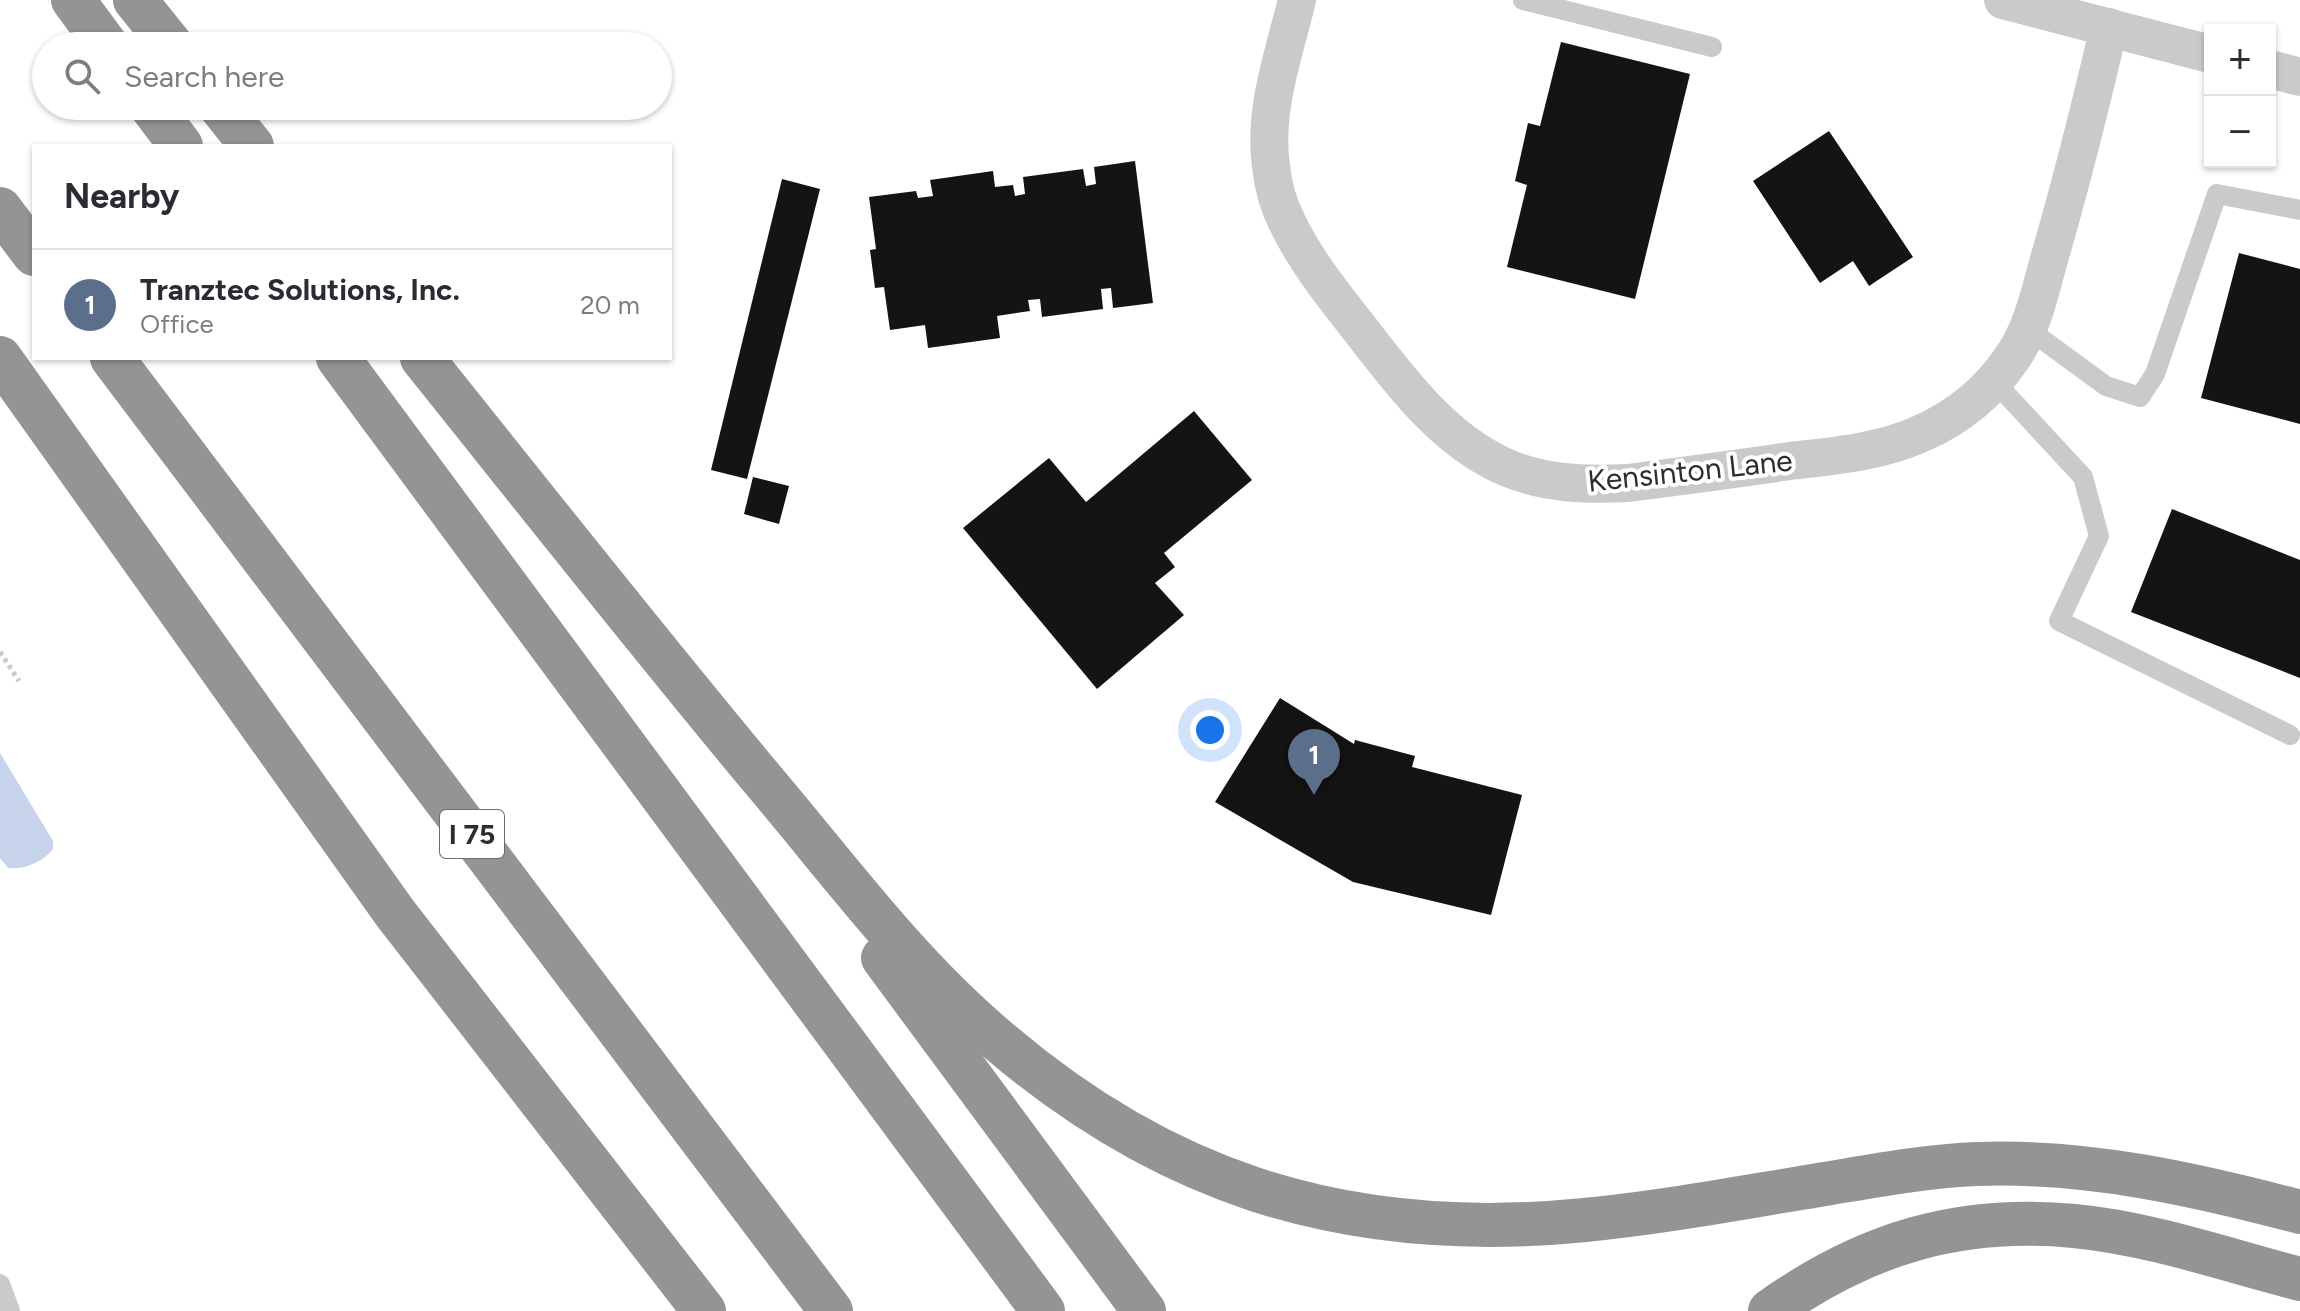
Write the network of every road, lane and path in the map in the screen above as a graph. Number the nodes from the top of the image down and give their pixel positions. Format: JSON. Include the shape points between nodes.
{"nodes":[{"id":1,"x":73,"y":0,"type":"edge"},
{"id":2,"x":135,"y":0,"type":"edge"},
{"id":3,"x":1297,"y":0,"type":"edge"},
{"id":4,"x":1523,"y":0,"type":"edge"},
{"id":5,"x":2003,"y":0,"type":"edge"},
{"id":6,"x":2109,"y":27,"type":"junction"},
{"id":7,"x":97,"y":32,"type":"edge"},
{"id":8,"x":161,"y":32,"type":"edge"},
{"id":9,"x":1712,"y":47,"type":"dead end"},
{"id":10,"x":2204,"y":52,"type":"edge"},
{"id":11,"x":2276,"y":71,"type":"edge"},
{"id":12,"x":2300,"y":77,"type":"edge"},
{"id":13,"x":162,"y":120,"type":"edge"},
{"id":14,"x":231,"y":120,"type":"edge"},
{"id":15,"x":180,"y":144,"type":"edge"},
{"id":16,"x":250,"y":144,"type":"edge"},
{"id":17,"x":0,"y":209,"type":"edge"},
{"id":18,"x":2300,"y":210,"type":"edge"},
{"id":19,"x":32,"y":251,"type":"edge"},
{"id":20,"x":2028,"y":329,"type":"junction"},
{"id":21,"x":0,"y":358,"type":"edge"},
{"id":22,"x":114,"y":360,"type":"edge"},
{"id":23,"x":339,"y":360,"type":"edge"},
{"id":24,"x":424,"y":360,"type":"edge"},
{"id":25,"x":1994,"y":381,"type":"junction"},
{"id":26,"x":0,"y":652,"type":"edge"},
{"id":27,"x":665,"y":663,"type":"junction"},
{"id":28,"x":19,"y":681,"type":"dead end"},
{"id":29,"x":2290,"y":735,"type":"dead end"},
{"id":30,"x":2300,"y":1212,"type":"edge"},
{"id":31,"x":2300,"y":1279,"type":"edge"},
{"id":32,"x":0,"y":1284,"type":"edge"},
{"id":33,"x":10,"y":1311,"type":"edge"},
{"id":34,"x":704,"y":1311,"type":"edge"},
{"id":35,"x":831,"y":1311,"type":"edge"},
{"id":36,"x":1043,"y":1311,"type":"edge"},
{"id":37,"x":1144,"y":1311,"type":"edge"},
{"id":38,"x":1770,"y":1311,"type":"edge"}],
"edges":[{"from":1,"to":7,"type":"highway"},
{"from":2,"to":8,"type":"highway"},
{"from":3,"to":25,"type":"street","name":"Kensinton Lane","via":[[1271,107],[1271,167],[1277,196],[1318,275],[1373,347],[1440,422],[1476,452],[1534,477],[1596,484],[1841,455],[1918,435],[1972,403]]},
{"from":4,"to":9,"type":"lane"},
{"from":5,"to":6,"type":"street"},
{"from":6,"to":10,"type":"street"},
{"from":6,"to":20,"type":"street","name":"Kensinton Lane","via":[[2071,186]]},
{"from":11,"to":12,"type":"street"},
{"from":13,"to":15,"type":"highway"},
{"from":14,"to":16,"type":"highway"},
{"from":17,"to":19,"type":"highway"},
{"from":18,"to":20,"type":"lane","via":[[2217,194],[2155,374],[2140,397],[2106,386]]},
{"from":20,"to":25,"type":"street","name":"Kensinton Lane"},
{"from":21,"to":34,"type":"highway","via":[[395,913]]},
{"from":22,"to":35,"type":"highway","number":"I 75"},
{"from":23,"to":36,"type":"highway"},
{"from":24,"to":27,"type":"highway"},
{"from":25,"to":29,"type":"lane","via":[[2083,477],[2099,536],[2059,621]]},
{"from":26,"to":28,"type":"path"},
{"from":27,"to":30,"type":"highway","via":[[891,932],[968,1014],[1031,1069],[1100,1118],[1174,1158],[1252,1190],[1416,1223],[1500,1225],[1585,1220],[1891,1173],[1975,1164],[2058,1164],[2142,1175]]},
{"from":27,"to":37,"type":"highway"},
{"from":31,"to":38,"type":"highway","via":[[2131,1235],[2019,1223],[1909,1239],[1857,1258]]},
{"from":32,"to":33,"type":"lane"}]}
